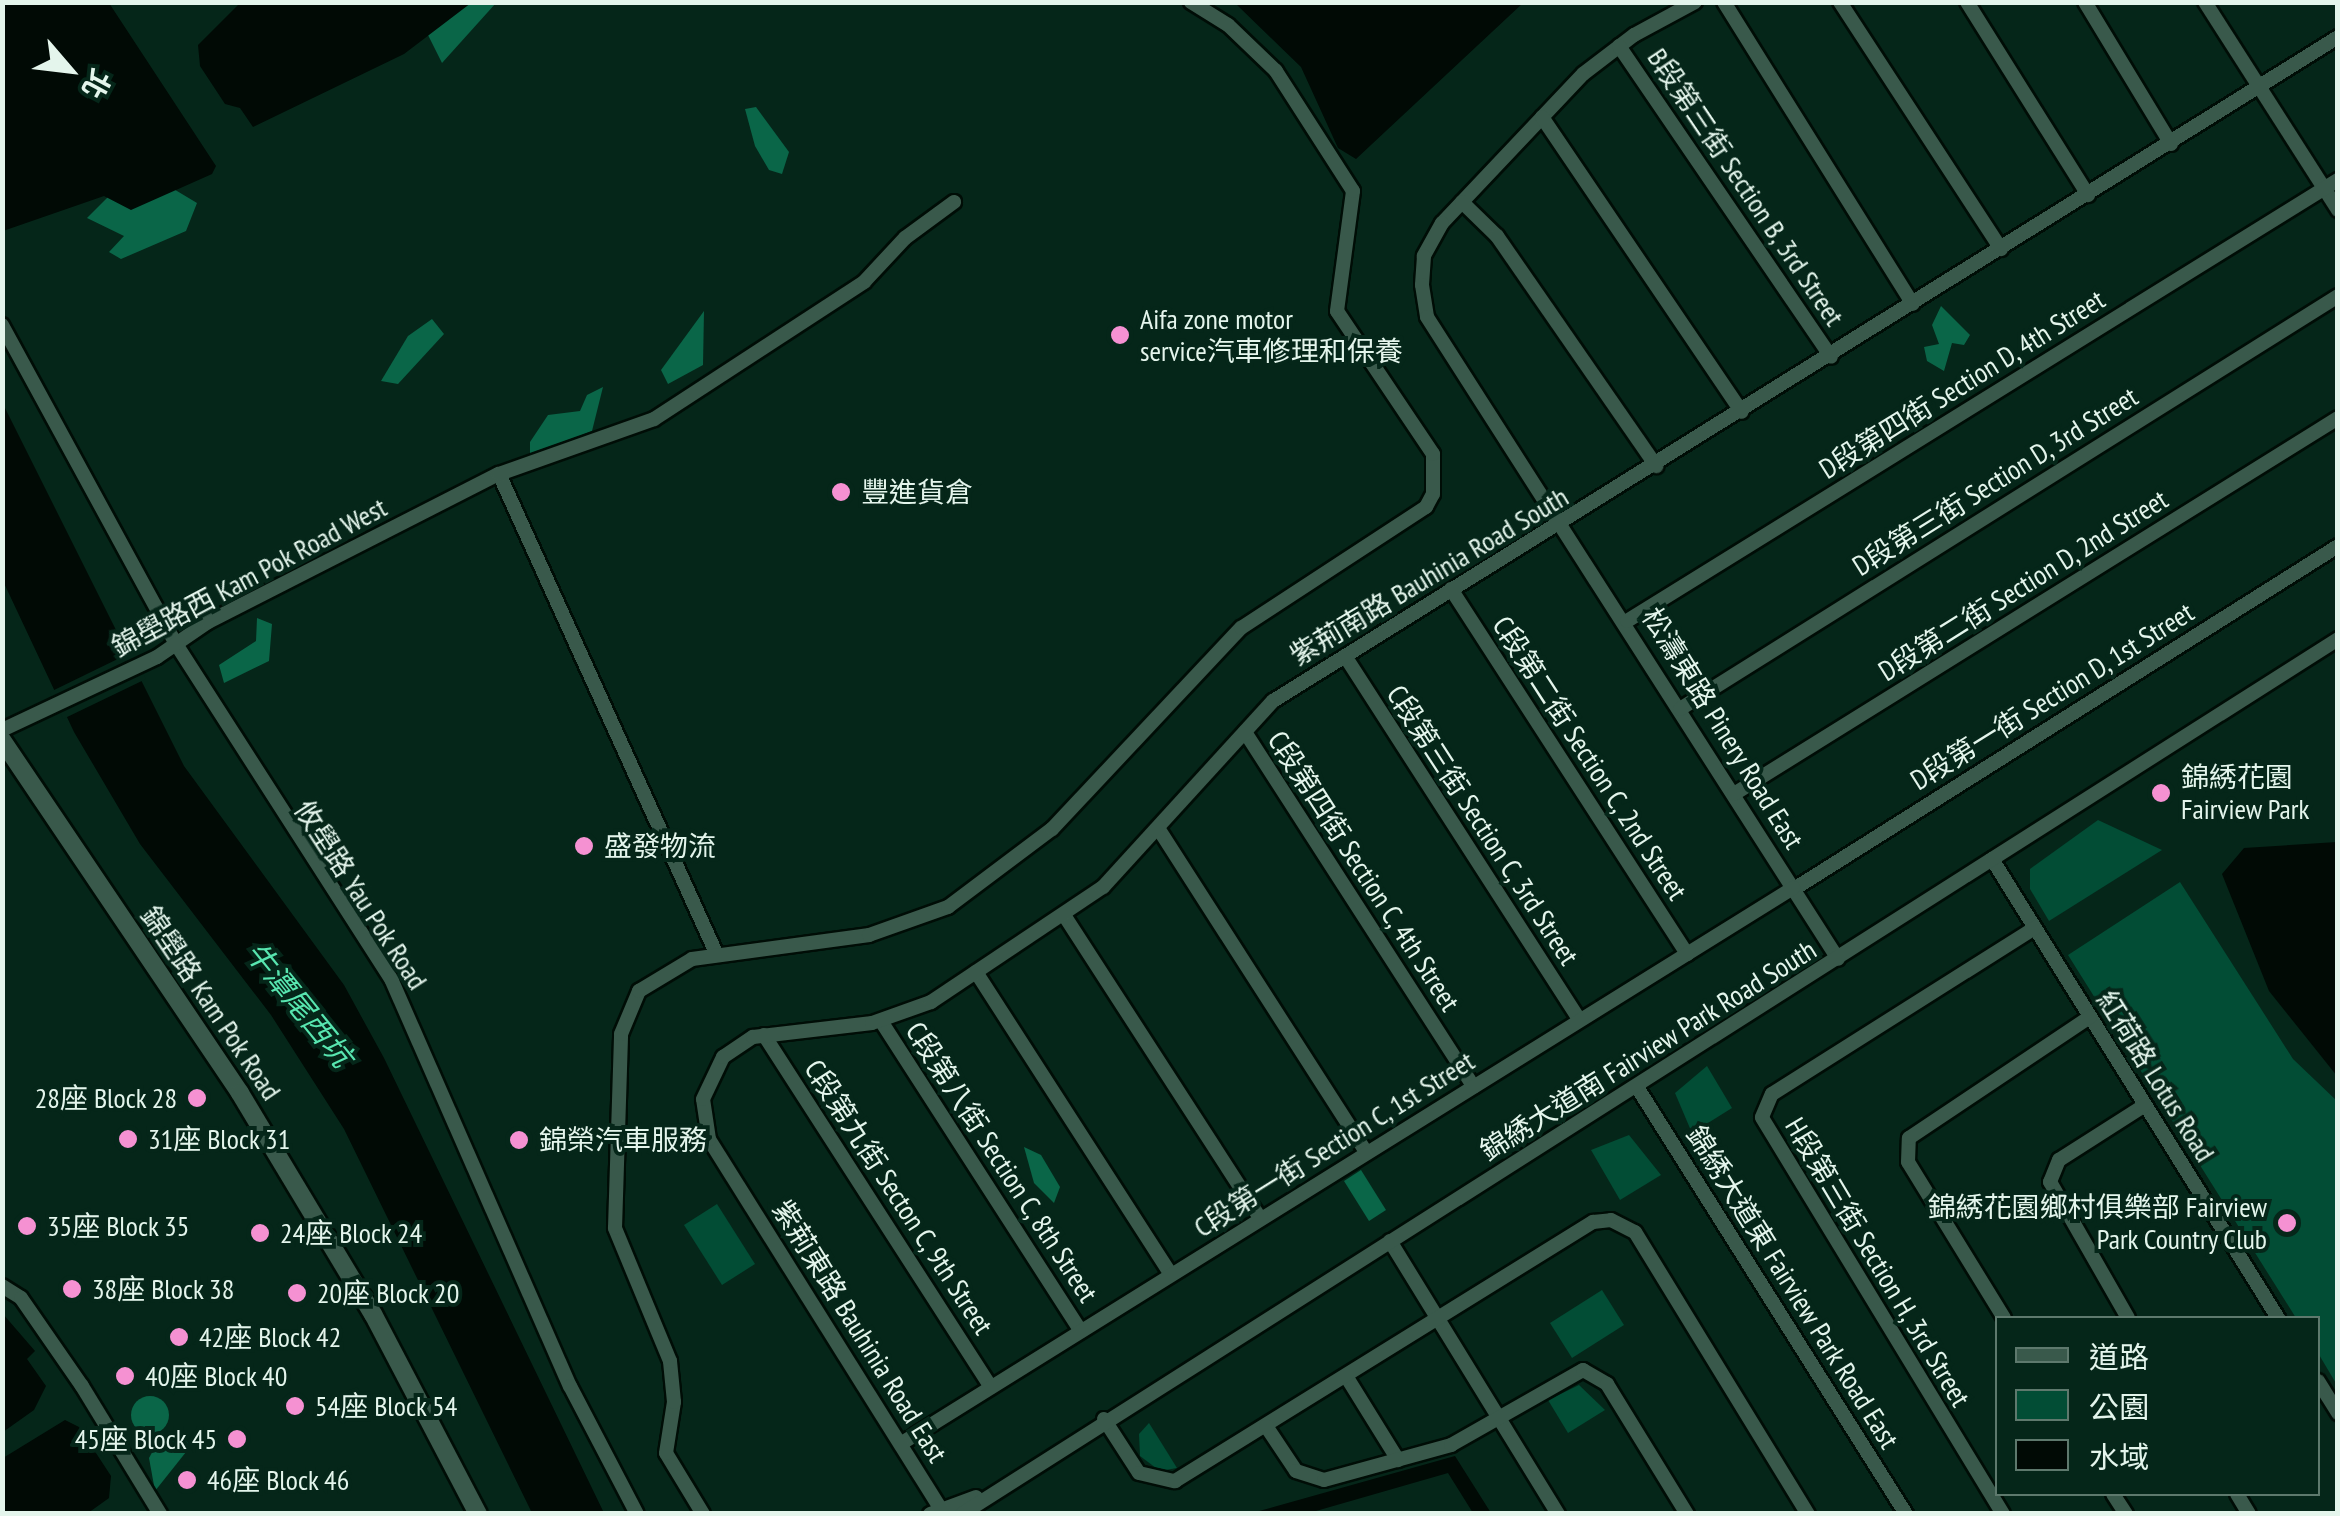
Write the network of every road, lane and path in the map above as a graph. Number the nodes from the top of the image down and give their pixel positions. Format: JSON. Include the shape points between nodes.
{"nodes":[{"id":1,"x":1191,"y":2,"type":"edge"},
{"id":2,"x":1695,"y":2,"type":"edge"},
{"id":3,"x":1724,"y":2,"type":"edge"},
{"id":4,"x":1840,"y":2,"type":"edge"},
{"id":5,"x":1968,"y":2,"type":"edge"},
{"id":6,"x":2085,"y":2,"type":"edge"},
{"id":7,"x":2204,"y":2,"type":"edge"},
{"id":8,"x":2338,"y":37,"type":"edge"},
{"id":9,"x":1619,"y":46,"type":"junction"},
{"id":10,"x":2259,"y":85,"type":"junction"},
{"id":11,"x":1542,"y":118,"type":"junction"},
{"id":12,"x":2170,"y":144,"type":"junction"},
{"id":13,"x":2331,"y":185,"type":"edge"},
{"id":14,"x":2088,"y":195,"type":"junction"},
{"id":15,"x":954,"y":202,"type":"dead end"},
{"id":16,"x":1462,"y":202,"type":"junction"},
{"id":17,"x":2338,"y":210,"type":"edge"},
{"id":18,"x":2001,"y":249,"type":"junction"},
{"id":19,"x":2338,"y":296,"type":"edge"},
{"id":20,"x":1913,"y":304,"type":"junction"},
{"id":21,"x":2,"y":325,"type":"edge"},
{"id":22,"x":1831,"y":357,"type":"junction"},
{"id":23,"x":1742,"y":412,"type":"junction"},
{"id":24,"x":2338,"y":418,"type":"edge"},
{"id":25,"x":1656,"y":466,"type":"junction"},
{"id":26,"x":499,"y":474,"type":"junction"},
{"id":27,"x":1565,"y":523,"type":"junction"},
{"id":28,"x":2338,"y":546,"type":"edge"},
{"id":29,"x":1451,"y":589,"type":"junction"},
{"id":30,"x":1627,"y":621,"type":"junction"},
{"id":31,"x":2338,"y":639,"type":"edge"},
{"id":32,"x":176,"y":644,"type":"junction"},
{"id":33,"x":1345,"y":656,"type":"junction"},
{"id":34,"x":1680,"y":708,"type":"junction"},
{"id":35,"x":2,"y":730,"type":"edge"},
{"id":36,"x":1245,"y":732,"type":"junction"},
{"id":37,"x":2,"y":740,"type":"edge"},
{"id":38,"x":1734,"y":794,"type":"junction"},
{"id":39,"x":1158,"y":828,"type":"junction"},
{"id":40,"x":1992,"y":859,"type":"junction"},
{"id":41,"x":1793,"y":888,"type":"junction"},
{"id":42,"x":1064,"y":914,"type":"junction"},
{"id":43,"x":2035,"y":928,"type":"junction"},
{"id":44,"x":1686,"y":954,"type":"junction"},
{"id":45,"x":717,"y":955,"type":"junction"},
{"id":46,"x":1838,"y":959,"type":"junction"},
{"id":47,"x":976,"y":972,"type":"junction"},
{"id":48,"x":2090,"y":1017,"type":"junction"},
{"id":49,"x":1580,"y":1020,"type":"junction"},
{"id":50,"x":881,"y":1021,"type":"junction"},
{"id":51,"x":764,"y":1035,"type":"junction"},
{"id":52,"x":1474,"y":1087,"type":"junction"},
{"id":53,"x":1637,"y":1087,"type":"junction"},
{"id":54,"x":2145,"y":1105,"type":"junction"},
{"id":55,"x":709,"y":1139,"type":"joint"},
{"id":56,"x":1367,"y":1153,"type":"junction"},
{"id":57,"x":1261,"y":1219,"type":"junction"},
{"id":58,"x":1390,"y":1241,"type":"junction"},
{"id":59,"x":1171,"y":1275,"type":"junction"},
{"id":60,"x":4,"y":1282,"type":"edge"},
{"id":61,"x":2003,"y":1316,"type":"edge"},
{"id":62,"x":2127,"y":1316,"type":"edge"},
{"id":63,"x":2277,"y":1316,"type":"edge"},
{"id":64,"x":1438,"y":1319,"type":"junction"},
{"id":65,"x":1081,"y":1331,"type":"junction"},
{"id":66,"x":1346,"y":1376,"type":"junction"},
{"id":67,"x":2320,"y":1385,"type":"edge"},
{"id":68,"x":991,"y":1387,"type":"junction"},
{"id":69,"x":2338,"y":1414,"type":"edge"},
{"id":70,"x":1498,"y":1416,"type":"junction"},
{"id":71,"x":1104,"y":1419,"type":"junction"},
{"id":72,"x":1266,"y":1426,"type":"junction"},
{"id":73,"x":902,"y":1443,"type":"junction"},
{"id":74,"x":1398,"y":1460,"type":"junction"},
{"id":75,"x":980,"y":1496,"type":"junction"},
{"id":76,"x":938,"y":1511,"type":"edge"},
{"id":77,"x":160,"y":1514,"type":"edge"},
{"id":78,"x":478,"y":1514,"type":"edge"},
{"id":79,"x":637,"y":1514,"type":"edge"},
{"id":80,"x":703,"y":1514,"type":"edge"},
{"id":81,"x":962,"y":1514,"type":"edge"},
{"id":82,"x":1558,"y":1514,"type":"edge"},
{"id":83,"x":1686,"y":1514,"type":"edge"},
{"id":84,"x":1808,"y":1514,"type":"edge"},
{"id":85,"x":1906,"y":1514,"type":"edge"},
{"id":86,"x":2003,"y":1514,"type":"edge"}],
"edges":[{"from":1,"to":45,"type":"street","via":[[1228,25],[1276,71],[1353,191],[1337,311],[1433,454],[1433,494],[1426,507],[1241,628],[1076,806],[975,889],[890,930]]},
{"from":2,"to":9,"type":"street","name":"松濤東路 Pinery Road East"},
{"from":3,"to":20,"type":"street"},
{"from":4,"to":18,"type":"street"},
{"from":5,"to":14,"type":"street"},
{"from":6,"to":12,"type":"street"},
{"from":7,"to":10,"type":"street"},
{"from":8,"to":10,"type":"street","name":"紫荊南路 Bauhinia Road South"},
{"from":9,"to":11,"type":"street","name":"松濤東路 Pinery Road East"},
{"from":9,"to":22,"type":"street","name":"B段第三街 Section B, 3rd Street"},
{"from":10,"to":12,"type":"street","name":"紫荊南路 Bauhinia Road South"},
{"from":10,"to":13,"type":"street"},
{"from":11,"to":16,"type":"street","name":"松濤東路 Pinery Road East"},
{"from":11,"to":23,"type":"street"},
{"from":12,"to":14,"type":"street","name":"紫荊南路 Bauhinia Road South"},
{"from":13,"to":17,"type":"street"},
{"from":13,"to":30,"type":"street","name":"D段第四街 Section D, 4th Street"},
{"from":14,"to":18,"type":"street","name":"紫荊南路 Bauhinia Road South"},
{"from":15,"to":26,"type":"street","name":"錦壆路西 Kam Pok Road West","via":[[864,282],[686,400],[613,439]]},
{"from":16,"to":25,"type":"street","via":[[1497,236]]},
{"from":16,"to":27,"type":"street","name":"松濤東路 Pinery Road East","via":[[1424,256],[1427,317]]},
{"from":18,"to":20,"type":"street","name":"紫荊南路 Bauhinia Road South"},
{"from":19,"to":34,"type":"street","name":"D段第三街 Section D, 3rd Street"},
{"from":20,"to":22,"type":"street","name":"紫荊南路 Bauhinia Road South"},
{"from":21,"to":32,"type":"street","name":"攸壆路 Yau Pok Road"},
{"from":22,"to":23,"type":"street","name":"紫荊南路 Bauhinia Road South"},
{"from":23,"to":25,"type":"street","name":"紫荊南路 Bauhinia Road South"},
{"from":24,"to":38,"type":"street","name":"D段第二街 Section D, 2nd Street"},
{"from":25,"to":27,"type":"street","name":"紫荊南路 Bauhinia Road South"},
{"from":26,"to":32,"type":"street","name":"錦壆路西 Kam Pok Road West"},
{"from":26,"to":45,"type":"street"},
{"from":27,"to":29,"type":"street","name":"紫荊南路 Bauhinia Road South"},
{"from":27,"to":30,"type":"street","name":"松濤東路 Pinery Road East"},
{"from":28,"to":41,"type":"street","name":"D段第一街 Section D, 1st Street"},
{"from":29,"to":33,"type":"street","name":"紫荊南路 Bauhinia Road South"},
{"from":29,"to":44,"type":"street","name":"C段第二街 Section C, 2nd Street"},
{"from":30,"to":34,"type":"street","name":"松濤東路 Pinery Road East"},
{"from":31,"to":40,"type":"street","name":"錦綉大道南 Fairview Park Road South"},
{"from":32,"to":35,"type":"street","name":"錦壆路西 Kam Pok Road West"},
{"from":32,"to":79,"type":"street","name":"攸壆路 Yau Pok Road","via":[[392,981],[570,1386]]},
{"from":33,"to":36,"type":"street","name":"紫荊南路 Bauhinia Road South","via":[[1273,701]]},
{"from":33,"to":49,"type":"street","name":"C段第三街 Section C, 3rd Street"},
{"from":34,"to":38,"type":"street","name":"松濤東路 Pinery Road East"},
{"from":36,"to":39,"type":"street","name":"紫荊南路 Bauhinia Road South"},
{"from":36,"to":52,"type":"street","name":"C段第四街 Section C, 4th Street"},
{"from":37,"to":78,"type":"street","name":"錦壆路 Kam Pok Road","via":[[240,1093],[382,1330]]},
{"from":38,"to":41,"type":"street","name":"松濤東路 Pinery Road East"},
{"from":39,"to":42,"type":"street","name":"紫荊南路 Bauhinia Road South"},
{"from":39,"to":56,"type":"street"},
{"from":40,"to":43,"type":"street","name":"紅荷路 Lotus Road"},
{"from":40,"to":46,"type":"street","name":"錦綉大道南 Fairview Park Road South"},
{"from":41,"to":44,"type":"street","name":"C段第一街 Section C, 1st Street"},
{"from":41,"to":46,"type":"street","name":"松濤東路 Pinery Road East"},
{"from":42,"to":47,"type":"street","name":"紫荊南路 Bauhinia Road South"},
{"from":42,"to":57,"type":"street"},
{"from":43,"to":48,"type":"street","name":"紅荷路 Lotus Road"},
{"from":43,"to":86,"type":"street","name":"H段第三街 Section H, 3rd Street","via":[[1782,1087],[1762,1117]]},
{"from":44,"to":49,"type":"street","name":"C段第一街 Section C, 1st Street"},
{"from":45,"to":80,"type":"street","via":[[662,970],[631,1004],[621,1034],[616,1140],[615,1228],[674,1384],[666,1453]]},
{"from":46,"to":53,"type":"street","name":"錦綉大道南 Fairview Park Road South"},
{"from":47,"to":50,"type":"street","name":"紫荊南路 Bauhinia Road South","via":[[919,1008]]},
{"from":47,"to":59,"type":"street"},
{"from":48,"to":54,"type":"street","name":"紅荷路 Lotus Road"},
{"from":48,"to":61,"type":"street","via":[[1908,1138],[1908,1162]]},
{"from":49,"to":52,"type":"street","name":"C段第一街 Section C, 1st Street"},
{"from":50,"to":51,"type":"street","name":"紫荊南路 Bauhinia Road South"},
{"from":50,"to":65,"type":"street","name":"C段第八街 Section C, 8th Street"},
{"from":51,"to":55,"type":"street","name":"紫荊南路 Bauhinia Road South","via":[[732,1048],[715,1066],[703,1099]]},
{"from":51,"to":68,"type":"street","name":"C段第九街 Secton C, 9th Street"},
{"from":52,"to":56,"type":"street","name":"C段第一街 Section C, 1st Street"},
{"from":53,"to":58,"type":"street","name":"錦綉大道南 Fairview Park Road South"},
{"from":53,"to":85,"type":"street","name":"錦綉大道東 Fairview Park Road East"},
{"from":54,"to":62,"type":"street","via":[[2059,1160],[2050,1182]]},
{"from":54,"to":63,"type":"street","name":"紅荷路 Lotus Road"},
{"from":55,"to":73,"type":"street","name":"紫荊東路 Bauhinia Road East"},
{"from":56,"to":57,"type":"street","name":"C段第一街 Section C, 1st Street"},
{"from":57,"to":59,"type":"street","name":"C段第一街 Section C, 1st Street"},
{"from":58,"to":64,"type":"street"},
{"from":58,"to":71,"type":"street","name":"錦綉大道南 Fairview Park Road South"},
{"from":59,"to":65,"type":"street","name":"C段第一街 Section C, 1st Street"},
{"from":60,"to":77,"type":"street"},
{"from":64,"to":66,"type":"street"},
{"from":64,"to":70,"type":"street"},
{"from":64,"to":84,"type":"street","via":[[1593,1222],[1628,1226]]},
{"from":65,"to":68,"type":"street","name":"C段第一街 Section C, 1st Street"},
{"from":66,"to":72,"type":"street"},
{"from":66,"to":74,"type":"street"},
{"from":67,"to":69,"type":"street"},
{"from":68,"to":73,"type":"street","name":"C段第一街 Section C, 1st Street"},
{"from":70,"to":74,"type":"street","via":[[1451,1445]]},
{"from":70,"to":82,"type":"street"},
{"from":70,"to":83,"type":"street","via":[[1564,1374],[1592,1372]]},
{"from":71,"to":72,"type":"street","via":[[1139,1472],[1162,1482]]},
{"from":71,"to":75,"type":"street","name":"錦綉大道南 Fairview Park Road South"},
{"from":72,"to":74,"type":"street","via":[[1296,1471],[1314,1480]]},
{"from":73,"to":76,"type":"street","name":"紫荊東路 Bauhinia Road East"},
{"from":75,"to":76,"type":"street","name":"錦綉大道南 Fairview Park Road South"},
{"from":75,"to":81,"type":"street","name":"錦綉大道南 Fairview Park Road South"}]}
